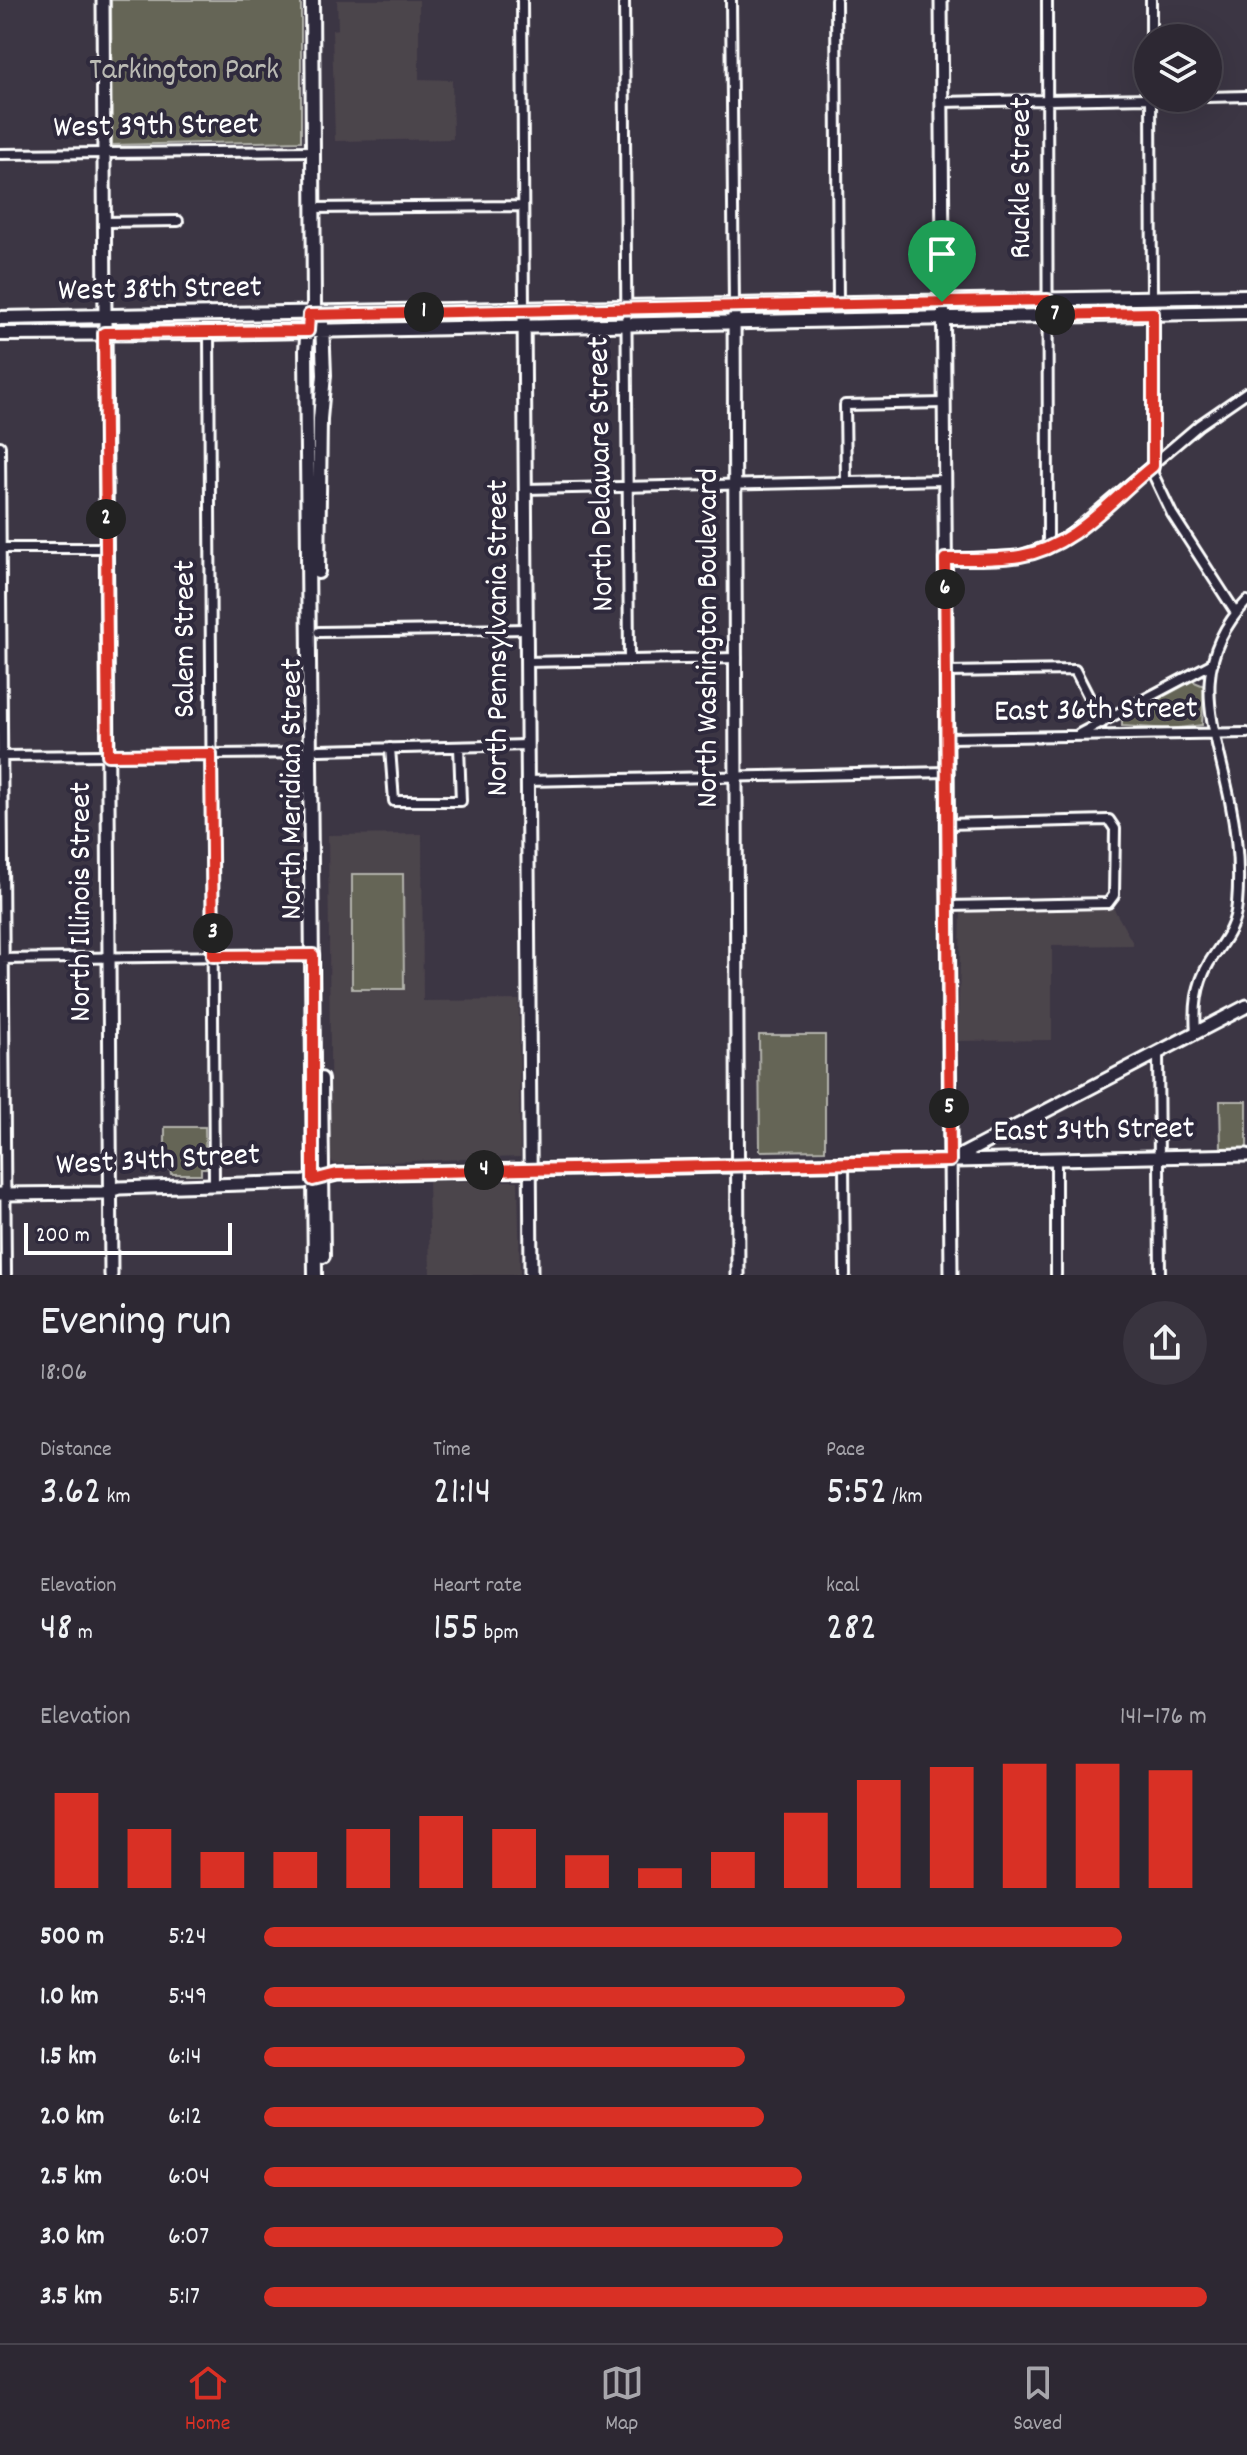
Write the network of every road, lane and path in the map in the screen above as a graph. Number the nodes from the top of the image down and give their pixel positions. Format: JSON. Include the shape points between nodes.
{"nodes":[{"id":1,"x":103,"y":0,"type":"edge"},
{"id":2,"x":312,"y":0,"type":"edge"},
{"id":3,"x":522,"y":0,"type":"edge"},
{"id":4,"x":624,"y":0,"type":"edge"},
{"id":5,"x":731,"y":0,"type":"edge"},
{"id":6,"x":836,"y":0,"type":"edge"},
{"id":7,"x":941,"y":0,"type":"edge"},
{"id":8,"x":1047,"y":0,"type":"edge"},
{"id":9,"x":1151,"y":0,"type":"edge"},
{"id":10,"x":1151,"y":24,"type":"edge"},
{"id":11,"x":1247,"y":96,"type":"edge"},
{"id":12,"x":1222,"y":97,"type":"edge"},
{"id":13,"x":1134,"y":98,"type":"edge"},
{"id":14,"x":1047,"y":100,"type":"junction"},
{"id":15,"x":941,"y":102,"type":"junction"},
{"id":16,"x":1150,"y":112,"type":"edge"},
{"id":17,"x":313,"y":151,"type":"junction"},
{"id":18,"x":104,"y":153,"type":"junction"},
{"id":19,"x":0,"y":154,"type":"edge"},
{"id":20,"x":523,"y":206,"type":"junction"},
{"id":21,"x":313,"y":208,"type":"junction"},
{"id":22,"x":178,"y":221,"type":"dead end"},
{"id":23,"x":104,"y":222,"type":"junction"},
{"id":24,"x":1247,"y":296,"type":"edge"},
{"id":25,"x":1152,"y":298,"type":"junction"},
{"id":26,"x":1048,"y":300,"type":"junction"},
{"id":27,"x":942,"y":302,"type":"junction"},
{"id":28,"x":838,"y":304,"type":"junction"},
{"id":29,"x":734,"y":306,"type":"junction"},
{"id":30,"x":626,"y":308,"type":"junction"},
{"id":31,"x":524,"y":310,"type":"junction"},
{"id":32,"x":315,"y":312,"type":"junction"},
{"id":33,"x":1247,"y":312,"type":"edge"},
{"id":34,"x":1153,"y":313,"type":"junction"},
{"id":35,"x":1048,"y":315,"type":"junction"},
{"id":36,"x":943,"y":317,"type":"junction"},
{"id":37,"x":0,"y":318,"type":"edge"},
{"id":38,"x":103,"y":318,"type":"junction"},
{"id":39,"x":734,"y":322,"type":"junction"},
{"id":40,"x":626,"y":324,"type":"junction"},
{"id":41,"x":524,"y":326,"type":"junction"},
{"id":42,"x":323,"y":330,"type":"junction"},
{"id":43,"x":308,"y":331,"type":"junction"},
{"id":44,"x":104,"y":333,"type":"junction"},
{"id":45,"x":209,"y":333,"type":"junction"},
{"id":46,"x":0,"y":334,"type":"edge"},
{"id":47,"x":1247,"y":392,"type":"edge"},
{"id":48,"x":944,"y":403,"type":"junction"},
{"id":49,"x":0,"y":446,"type":"edge"},
{"id":50,"x":1153,"y":466,"type":"junction"},
{"id":51,"x":945,"y":480,"type":"junction"},
{"id":52,"x":846,"y":482,"type":"junction"},
{"id":53,"x":734,"y":484,"type":"junction"},
{"id":54,"x":627,"y":487,"type":"junction"},
{"id":55,"x":525,"y":489,"type":"junction"},
{"id":56,"x":0,"y":548,"type":"edge"},
{"id":57,"x":106,"y":548,"type":"junction"},
{"id":58,"x":1048,"y":548,"type":"junction"},
{"id":59,"x":945,"y":559,"type":"junction"},
{"id":60,"x":1247,"y":601,"type":"edge"},
{"id":61,"x":1236,"y":613,"type":"junction"},
{"id":62,"x":526,"y":629,"type":"junction"},
{"id":63,"x":319,"y":632,"type":"junction"},
{"id":64,"x":737,"y":658,"type":"junction"},
{"id":65,"x":629,"y":660,"type":"junction"},
{"id":66,"x":526,"y":662,"type":"junction"},
{"id":67,"x":1213,"y":663,"type":"junction"},
{"id":68,"x":946,"y":672,"type":"junction"},
{"id":69,"x":1102,"y":723,"type":"junction"},
{"id":70,"x":1212,"y":733,"type":"junction"},
{"id":71,"x":1247,"y":733,"type":"edge"},
{"id":72,"x":1075,"y":736,"type":"junction"},
{"id":73,"x":947,"y":738,"type":"junction"},
{"id":74,"x":527,"y":745,"type":"junction"},
{"id":75,"x":459,"y":747,"type":"junction"},
{"id":76,"x":390,"y":748,"type":"junction"},
{"id":77,"x":315,"y":751,"type":"junction"},
{"id":78,"x":211,"y":754,"type":"junction"},
{"id":79,"x":108,"y":755,"type":"junction"},
{"id":80,"x":1,"y":756,"type":"edge"},
{"id":81,"x":947,"y":772,"type":"junction"},
{"id":82,"x":737,"y":777,"type":"junction"},
{"id":83,"x":527,"y":781,"type":"junction"},
{"id":84,"x":947,"y":824,"type":"junction"},
{"id":85,"x":948,"y":906,"type":"junction"},
{"id":86,"x":313,"y":955,"type":"junction"},
{"id":87,"x":213,"y":956,"type":"junction"},
{"id":88,"x":109,"y":958,"type":"junction"},
{"id":89,"x":1,"y":959,"type":"edge"},
{"id":90,"x":1247,"y":1006,"type":"edge"},
{"id":91,"x":1196,"y":1033,"type":"junction"},
{"id":92,"x":1158,"y":1052,"type":"junction"},
{"id":93,"x":1247,"y":1155,"type":"edge"},
{"id":94,"x":1158,"y":1157,"type":"junction"},
{"id":95,"x":1056,"y":1160,"type":"junction"},
{"id":96,"x":950,"y":1161,"type":"junction"},
{"id":97,"x":844,"y":1163,"type":"junction"},
{"id":98,"x":738,"y":1165,"type":"junction"},
{"id":99,"x":530,"y":1170,"type":"junction"},
{"id":100,"x":319,"y":1178,"type":"junction"},
{"id":101,"x":214,"y":1185,"type":"junction"},
{"id":102,"x":111,"y":1191,"type":"junction"},
{"id":103,"x":2,"y":1194,"type":"edge"},
{"id":104,"x":6,"y":1275,"type":"edge"},
{"id":105,"x":111,"y":1275,"type":"edge"},
{"id":106,"x":315,"y":1275,"type":"edge"},
{"id":107,"x":323,"y":1275,"type":"edge"},
{"id":108,"x":531,"y":1275,"type":"edge"},
{"id":109,"x":738,"y":1275,"type":"edge"},
{"id":110,"x":845,"y":1275,"type":"edge"},
{"id":111,"x":951,"y":1275,"type":"edge"},
{"id":112,"x":1056,"y":1275,"type":"edge"},
{"id":113,"x":1160,"y":1275,"type":"edge"}],
"edges":[{"from":1,"to":18,"type":"street","name":"North Illinois Street"},
{"from":2,"to":17,"type":"main road","name":"North Meridian Street"},
{"from":3,"to":20,"type":"street","name":"North Pennsylvania Street"},
{"from":4,"to":30,"type":"street","name":"North Delaware Street"},
{"from":5,"to":29,"type":"street","name":"North Washington Boulevard"},
{"from":6,"to":28,"type":"street"},
{"from":7,"to":15,"type":"street"},
{"from":8,"to":14,"type":"street","name":"Ruckle Street"},
{"from":9,"to":10,"type":"street"},
{"from":11,"to":12,"type":"street"},
{"from":13,"to":14,"type":"street"},
{"from":14,"to":15,"type":"street"},
{"from":14,"to":26,"type":"street","name":"Ruckle Street"},
{"from":15,"to":27,"type":"street"},
{"from":16,"to":25,"type":"street"},
{"from":17,"to":18,"type":"street","name":"West 39th Street"},
{"from":17,"to":21,"type":"main road","name":"North Meridian Street"},
{"from":18,"to":19,"type":"street","name":"West 39th Street"},
{"from":18,"to":23,"type":"street","name":"North Illinois Street"},
{"from":20,"to":21,"type":"street"},
{"from":20,"to":31,"type":"street","name":"North Pennsylvania Street"},
{"from":21,"to":32,"type":"main road","name":"North Meridian Street"},
{"from":22,"to":23,"type":"street"},
{"from":23,"to":38,"type":"street","name":"North Illinois Street"},
{"from":24,"to":25,"type":"main road","name":"West 38th Street"},
{"from":25,"to":26,"type":"main road","name":"West 38th Street"},
{"from":26,"to":27,"type":"main road","name":"West 38th Street"},
{"from":26,"to":35,"type":"street","name":"Ruckle Street"},
{"from":27,"to":28,"type":"main road","name":"West 38th Street"},
{"from":27,"to":36,"type":"street"},
{"from":28,"to":29,"type":"main road","name":"West 38th Street"},
{"from":29,"to":30,"type":"main road","name":"West 38th Street"},
{"from":29,"to":39,"type":"street","name":"North Washington Boulevard"},
{"from":30,"to":31,"type":"main road","name":"West 38th Street"},
{"from":30,"to":40,"type":"street","name":"North Delaware Street"},
{"from":31,"to":32,"type":"main road","name":"West 38th Street"},
{"from":31,"to":41,"type":"street","name":"North Pennsylvania Street"},
{"from":32,"to":38,"type":"main road","name":"West 38th Street"},
{"from":32,"to":42,"type":"main road","name":"North Meridian Street"},
{"from":32,"to":43,"type":"main road","name":"North Meridian Street"},
{"from":33,"to":34,"type":"main road","name":"West 38th Street"},
{"from":34,"to":35,"type":"main road","name":"West 38th Street"},
{"from":34,"to":50,"type":"street"},
{"from":35,"to":36,"type":"main road","name":"West 38th Street"},
{"from":35,"to":58,"type":"street","name":"Ruckle Street"},
{"from":36,"to":39,"type":"main road","name":"West 38th Street"},
{"from":36,"to":48,"type":"street"},
{"from":37,"to":38,"type":"main road","name":"West 38th Street"},
{"from":38,"to":44,"type":"street","name":"North Illinois Street"},
{"from":39,"to":40,"type":"main road","name":"West 38th Street"},
{"from":39,"to":53,"type":"street","name":"North Washington Boulevard"},
{"from":40,"to":41,"type":"main road","name":"West 38th Street"},
{"from":40,"to":54,"type":"street","name":"North Delaware Street"},
{"from":41,"to":42,"type":"main road","name":"West 38th Street"},
{"from":41,"to":55,"type":"street","name":"North Pennsylvania Street"},
{"from":42,"to":43,"type":"main road","name":"West 38th Street"},
{"from":42,"to":63,"type":"main road","name":"North Meridian Street"},
{"from":43,"to":45,"type":"main road","name":"West 38th Street"},
{"from":43,"to":77,"type":"main road","name":"North Meridian Street"},
{"from":44,"to":45,"type":"main road","name":"West 38th Street"},
{"from":44,"to":46,"type":"main road","name":"West 38th Street"},
{"from":44,"to":57,"type":"street","name":"North Illinois Street"},
{"from":45,"to":78,"type":"street","name":"Salem Street"},
{"from":47,"to":50,"type":"street"},
{"from":48,"to":51,"type":"street"},
{"from":48,"to":52,"type":"street","via":[[845,405]]},
{"from":49,"to":56,"type":"street"},
{"from":50,"to":58,"type":"street","via":[[1082,528]]},
{"from":50,"to":61,"type":"street","via":[[1170,511]]},
{"from":51,"to":52,"type":"street"},
{"from":51,"to":59,"type":"street"},
{"from":52,"to":53,"type":"street"},
{"from":53,"to":54,"type":"street"},
{"from":53,"to":64,"type":"street","name":"North Washington Boulevard"},
{"from":54,"to":55,"type":"street"},
{"from":54,"to":65,"type":"street","name":"North Delaware Street"},
{"from":55,"to":62,"type":"street","name":"North Pennsylvania Street"},
{"from":56,"to":57,"type":"street"},
{"from":56,"to":80,"type":"street"},
{"from":57,"to":79,"type":"street","name":"North Illinois Street"},
{"from":58,"to":59,"type":"street","via":[[1019,556]]},
{"from":59,"to":68,"type":"street"},
{"from":60,"to":61,"type":"street"},
{"from":61,"to":67,"type":"street"},
{"from":62,"to":63,"type":"street"},
{"from":62,"to":66,"type":"street","name":"North Pennsylvania Street"},
{"from":63,"to":77,"type":"main road","name":"North Meridian Street"},
{"from":64,"to":65,"type":"street"},
{"from":64,"to":82,"type":"street","name":"North Washington Boulevard"},
{"from":65,"to":66,"type":"street"},
{"from":66,"to":74,"type":"street","name":"North Pennsylvania Street"},
{"from":67,"to":69,"type":"street"},
{"from":67,"to":70,"type":"street"},
{"from":68,"to":69,"type":"street","via":[[1075,670]]},
{"from":68,"to":73,"type":"street"},
{"from":69,"to":72,"type":"street"},
{"from":70,"to":71,"type":"street","name":"East 36th Street"},
{"from":70,"to":72,"type":"street","name":"East 36th Street"},
{"from":70,"to":91,"type":"street","via":[[1235,828],[1237,901],[1232,930],[1199,985]]},
{"from":72,"to":73,"type":"street","name":"East 36th Street"},
{"from":73,"to":81,"type":"street"},
{"from":74,"to":75,"type":"street"},
{"from":74,"to":83,"type":"street","name":"North Pennsylvania Street"},
{"from":75,"to":76,"type":"street"},
{"from":75,"to":76,"type":"street","via":[[461,801],[437,802],[394,801]]},
{"from":76,"to":77,"type":"street"},
{"from":77,"to":78,"type":"street"},
{"from":77,"to":86,"type":"main road","name":"North Meridian Street"},
{"from":77,"to":100,"type":"main road","name":"North Meridian Street"},
{"from":78,"to":79,"type":"street"},
{"from":78,"to":87,"type":"street","name":"Salem Street"},
{"from":79,"to":80,"type":"street"},
{"from":79,"to":88,"type":"street","name":"North Illinois Street"},
{"from":80,"to":89,"type":"street"},
{"from":81,"to":82,"type":"street"},
{"from":81,"to":84,"type":"street"},
{"from":82,"to":83,"type":"street"},
{"from":82,"to":98,"type":"street","name":"North Washington Boulevard"},
{"from":83,"to":99,"type":"street","name":"North Pennsylvania Street"},
{"from":84,"to":85,"type":"street"},
{"from":84,"to":85,"type":"street","via":[[1109,820],[1115,826],[1114,896],[1107,903]]},
{"from":85,"to":96,"type":"street"},
{"from":86,"to":87,"type":"street"},
{"from":86,"to":100,"type":"main road","name":"North Meridian Street"},
{"from":87,"to":88,"type":"street"},
{"from":87,"to":101,"type":"street","name":"Salem Street"},
{"from":88,"to":89,"type":"street"},
{"from":88,"to":102,"type":"street","name":"North Illinois Street"},
{"from":89,"to":103,"type":"street"},
{"from":90,"to":91,"type":"street"},
{"from":91,"to":92,"type":"street"},
{"from":92,"to":94,"type":"street"},
{"from":92,"to":96,"type":"street"},
{"from":93,"to":94,"type":"street","name":"East 34th Street"},
{"from":94,"to":95,"type":"street","name":"East 34th Street"},
{"from":94,"to":113,"type":"street"},
{"from":95,"to":96,"type":"street","name":"East 34th Street"},
{"from":95,"to":112,"type":"street"},
{"from":96,"to":97,"type":"street","name":"East 34th Street"},
{"from":96,"to":111,"type":"street"},
{"from":97,"to":98,"type":"street","name":"East 34th Street"},
{"from":97,"to":110,"type":"street"},
{"from":98,"to":99,"type":"street","name":"East 34th Street"},
{"from":98,"to":109,"type":"street","name":"North Washington Boulevard"},
{"from":99,"to":100,"type":"street","name":"East 34th Street"},
{"from":99,"to":108,"type":"street","name":"North Pennsylvania Street"},
{"from":100,"to":101,"type":"street","name":"West 34th Street"},
{"from":100,"to":106,"type":"main road","name":"North Meridian Street"},
{"from":100,"to":107,"type":"main road","name":"North Meridian Street"},
{"from":101,"to":102,"type":"street","name":"West 34th Street"},
{"from":102,"to":103,"type":"street","name":"West 34th Street"},
{"from":102,"to":105,"type":"street","name":"North Illinois Street"},
{"from":103,"to":104,"type":"street"}]}
